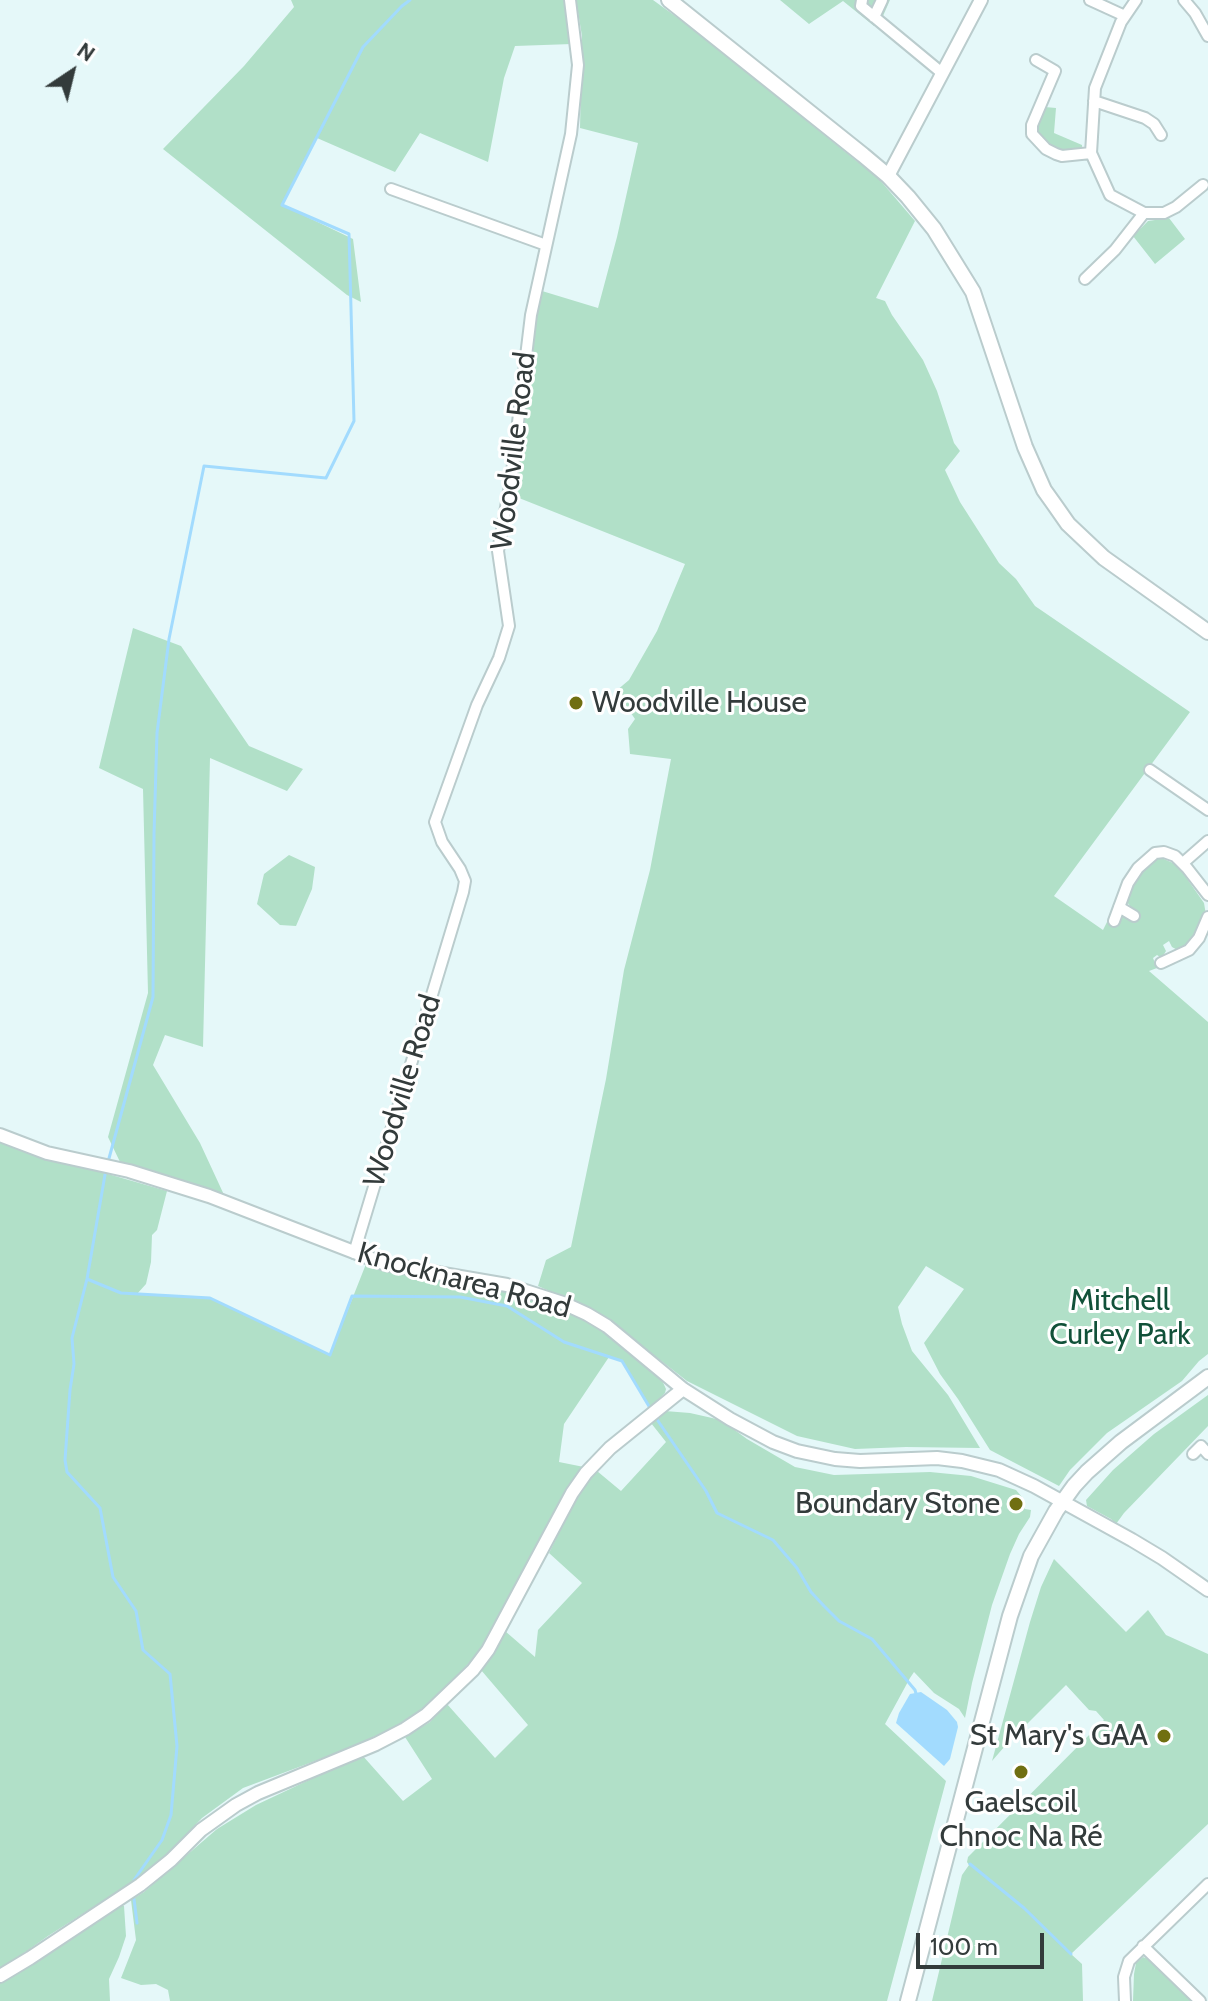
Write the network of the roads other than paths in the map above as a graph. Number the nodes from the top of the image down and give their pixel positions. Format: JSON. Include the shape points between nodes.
{"nodes":[{"id":1,"x":570,"y":0,"type":"edge"},
{"id":2,"x":669,"y":0,"type":"edge"},
{"id":3,"x":862,"y":0,"type":"edge"},
{"id":4,"x":882,"y":0,"type":"edge"},
{"id":5,"x":981,"y":0,"type":"edge"},
{"id":6,"x":1090,"y":0,"type":"edge"},
{"id":7,"x":1136,"y":0,"type":"edge"},
{"id":8,"x":1184,"y":0,"type":"edge"},
{"id":9,"x":1125,"y":16,"type":"junction"},
{"id":10,"x":874,"y":17,"type":"junction"},
{"id":11,"x":1208,"y":36,"type":"edge"},
{"id":12,"x":1036,"y":60,"type":"dead end"},
{"id":13,"x":942,"y":73,"type":"junction"},
{"id":14,"x":1094,"y":101,"type":"junction"},
{"id":15,"x":1161,"y":135,"type":"dead end"},
{"id":16,"x":1091,"y":153,"type":"junction"},
{"id":17,"x":888,"y":176,"type":"junction"},
{"id":18,"x":1203,"y":185,"type":"dead end"},
{"id":19,"x":391,"y":189,"type":"dead end"},
{"id":20,"x":1144,"y":213,"type":"junction"},
{"id":21,"x":546,"y":245,"type":"junction"},
{"id":22,"x":1085,"y":279,"type":"dead end"},
{"id":23,"x":1208,"y":632,"type":"edge"},
{"id":24,"x":1150,"y":770,"type":"dead end"},
{"id":25,"x":1208,"y":810,"type":"edge"},
{"id":26,"x":1208,"y":841,"type":"edge"},
{"id":27,"x":1183,"y":863,"type":"junction"},
{"id":28,"x":1208,"y":895,"type":"edge"},
{"id":29,"x":1119,"y":907,"type":"junction"},
{"id":30,"x":1134,"y":916,"type":"dead end"},
{"id":31,"x":1208,"y":917,"type":"edge"},
{"id":32,"x":1114,"y":921,"type":"dead end"},
{"id":33,"x":1166,"y":956,"type":"dead end"},
{"id":34,"x":0,"y":1135,"type":"edge"},
{"id":35,"x":354,"y":1253,"type":"junction"},
{"id":36,"x":1208,"y":1377,"type":"edge"},
{"id":37,"x":683,"y":1389,"type":"junction"},
{"id":38,"x":1193,"y":1454,"type":"dead end"},
{"id":39,"x":1208,"y":1454,"type":"edge"},
{"id":40,"x":1063,"y":1502,"type":"junction"},
{"id":41,"x":1208,"y":1590,"type":"edge"},
{"id":42,"x":1207,"y":1887,"type":"edge"},
{"id":43,"x":1143,"y":1946,"type":"junction"},
{"id":44,"x":0,"y":1976,"type":"edge"},
{"id":45,"x":908,"y":2001,"type":"edge"},
{"id":46,"x":1125,"y":2001,"type":"edge"},
{"id":47,"x":1200,"y":2001,"type":"edge"}],
"edges":[{"from":1,"to":21,"type":"street","name":"Woodville Road","via":[[576,88]]},
{"from":2,"to":17,"type":"main road"},
{"from":3,"to":10,"type":"street","via":[[861,6]]},
{"from":4,"to":10,"type":"street"},
{"from":5,"to":13,"type":"street"},
{"from":6,"to":9,"type":"street"},
{"from":7,"to":9,"type":"street"},
{"from":8,"to":11,"type":"street"},
{"from":9,"to":14,"type":"street","via":[[1102,66]]},
{"from":10,"to":13,"type":"street"},
{"from":12,"to":16,"type":"street","via":[[1055,71],[1032,134],[1062,156]]},
{"from":13,"to":17,"type":"street"},
{"from":14,"to":15,"type":"street","via":[[1145,118]]},
{"from":14,"to":16,"type":"street"},
{"from":16,"to":20,"type":"street","via":[[1110,195]]},
{"from":17,"to":23,"type":"main road","via":[[934,229],[973,292],[1044,490],[1068,524],[1104,558]]},
{"from":18,"to":20,"type":"street","via":[[1164,213]]},
{"from":19,"to":21,"type":"street"},
{"from":20,"to":22,"type":"street"},
{"from":21,"to":35,"type":"street","name":"Woodville Road","via":[[498,551],[509,626],[435,822],[465,881],[463,892]]},
{"from":24,"to":25,"type":"street","via":[[1166,774]]},
{"from":26,"to":27,"type":"street"},
{"from":27,"to":28,"type":"street"},
{"from":27,"to":29,"type":"street","via":[[1155,853],[1128,883]]},
{"from":29,"to":30,"type":"street"},
{"from":29,"to":32,"type":"street"},
{"from":31,"to":33,"type":"street","via":[[1189,950]]},
{"from":34,"to":35,"type":"street","name":"Knocknarea Road","via":[[47,1153],[209,1196]]},
{"from":35,"to":37,"type":"street","name":"Knocknarea Road","via":[[403,1269],[507,1285],[563,1303],[607,1326]]},
{"from":36,"to":40,"type":"main road","via":[[1121,1442]]},
{"from":37,"to":40,"type":"street","name":"Knocknarea Road","via":[[748,1429],[797,1451],[847,1460],[937,1458],[972,1463],[1011,1475]]},
{"from":37,"to":44,"type":"street","via":[[586,1473],[488,1650],[426,1715],[376,1744],[236,1805],[140,1885]]},
{"from":38,"to":39,"type":"street","via":[[1201,1446]]},
{"from":40,"to":41,"type":"street","name":"Knocknarea Road"},
{"from":40,"to":45,"type":"main road","via":[[1020,1585]]},
{"from":42,"to":43,"type":"street"},
{"from":43,"to":46,"type":"street","via":[[1129,1961]]},
{"from":43,"to":47,"type":"street"}]}
